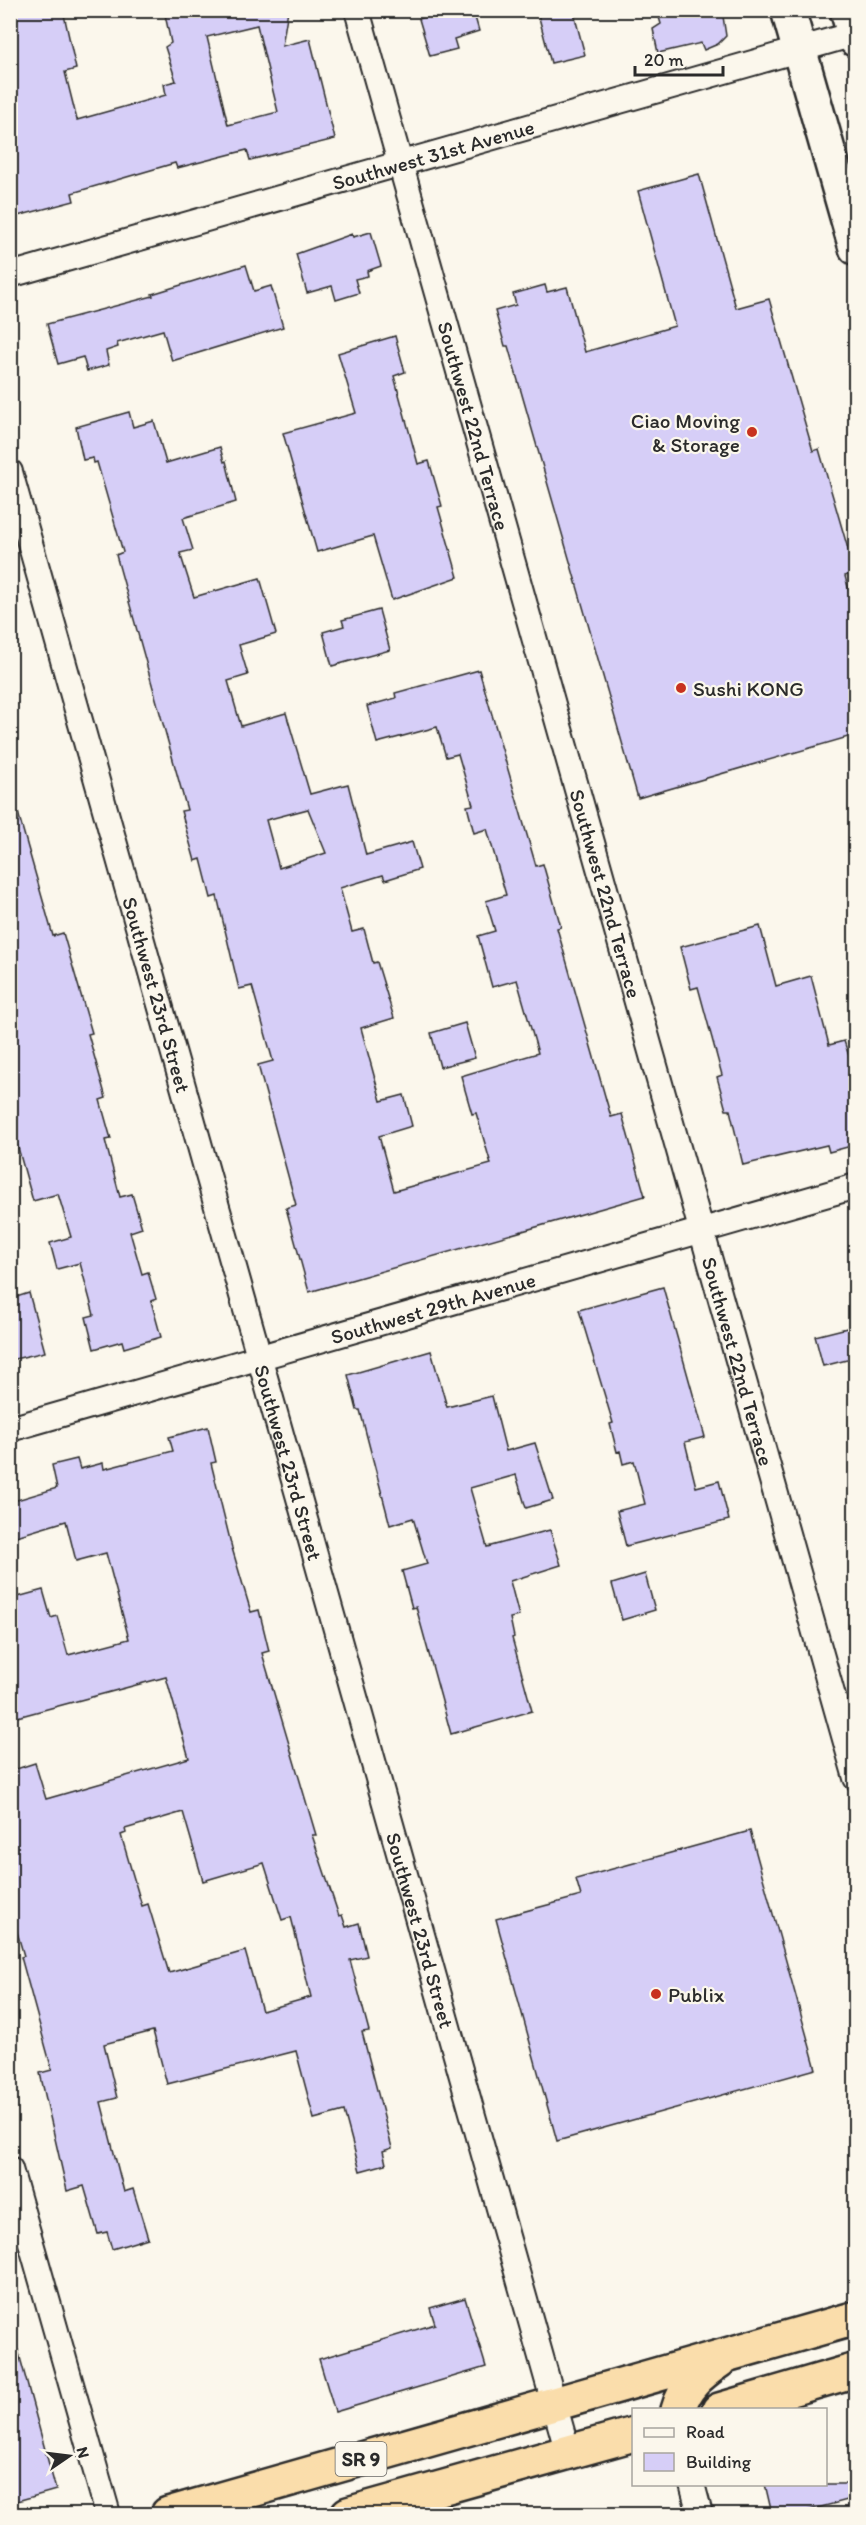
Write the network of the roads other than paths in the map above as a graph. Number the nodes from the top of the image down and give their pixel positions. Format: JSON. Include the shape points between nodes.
{"nodes":[{"id":1,"x":357,"y":10,"type":"edge"},
{"id":2,"x":788,"y":10,"type":"edge"},
{"id":3,"x":852,"y":28,"type":"edge"},
{"id":4,"x":799,"y":48,"type":"junction"},
{"id":5,"x":400,"y":162,"type":"junction"},
{"id":6,"x":855,"y":248,"type":"edge"},
{"id":7,"x":10,"y":275,"type":"edge"},
{"id":8,"x":10,"y":472,"type":"edge"},
{"id":9,"x":855,"y":1186,"type":"edge"},
{"id":10,"x":702,"y":1232,"type":"junction"},
{"id":11,"x":261,"y":1358,"type":"junction"},
{"id":12,"x":10,"y":1429,"type":"edge"},
{"id":13,"x":855,"y":1778,"type":"edge"},
{"id":14,"x":10,"y":2169,"type":"edge"},
{"id":15,"x":855,"y":2318,"type":"edge"},
{"id":16,"x":730,"y":2354,"type":"junction"},
{"id":17,"x":855,"y":2370,"type":"edge"},
{"id":18,"x":555,"y":2404,"type":"junction"},
{"id":19,"x":678,"y":2408,"type":"edge"},
{"id":20,"x":722,"y":2408,"type":"edge"},
{"id":21,"x":632,"y":2434,"type":"edge"},
{"id":22,"x":568,"y":2453,"type":"junction"},
{"id":23,"x":693,"y":2486,"type":"edge"},
{"id":24,"x":108,"y":2514,"type":"edge"},
{"id":25,"x":168,"y":2514,"type":"edge"},
{"id":26,"x":348,"y":2514,"type":"edge"},
{"id":27,"x":700,"y":2514,"type":"edge"}],
"edges":[{"from":1,"to":5,"type":"street","name":"Southwest 22nd Terrace"},
{"from":2,"to":4,"type":"main road"},
{"from":3,"to":4,"type":"street","name":"Southwest 31st Avenue"},
{"from":4,"to":5,"type":"street","name":"Southwest 31st Avenue"},
{"from":4,"to":6,"type":"main road"},
{"from":5,"to":7,"type":"street","name":"Southwest 31st Avenue"},
{"from":5,"to":10,"type":"street","name":"Southwest 22nd Terrace"},
{"from":8,"to":11,"type":"street","name":"Southwest 23rd Street"},
{"from":9,"to":10,"type":"street","name":"Southwest 29th Avenue"},
{"from":10,"to":11,"type":"street","name":"Southwest 29th Avenue"},
{"from":10,"to":13,"type":"street","name":"Southwest 22nd Terrace"},
{"from":11,"to":12,"type":"street","name":"Southwest 29th Avenue"},
{"from":11,"to":18,"type":"street","name":"Southwest 23rd Street"},
{"from":14,"to":24,"type":"street"},
{"from":15,"to":16,"type":"highway","number":"SR 9"},
{"from":16,"to":18,"type":"highway","number":"SR 9"},
{"from":16,"to":19,"type":"highway","via":[[700,2373],[687,2388]]},
{"from":17,"to":20,"type":"highway"},
{"from":18,"to":22,"type":"street","name":"Southwest 23rd Street"},
{"from":18,"to":25,"type":"highway","number":"SR 9"},
{"from":21,"to":22,"type":"highway","number":"SR 9"},
{"from":22,"to":26,"type":"highway","number":"SR 9"},
{"from":23,"to":27,"type":"street"}]}
